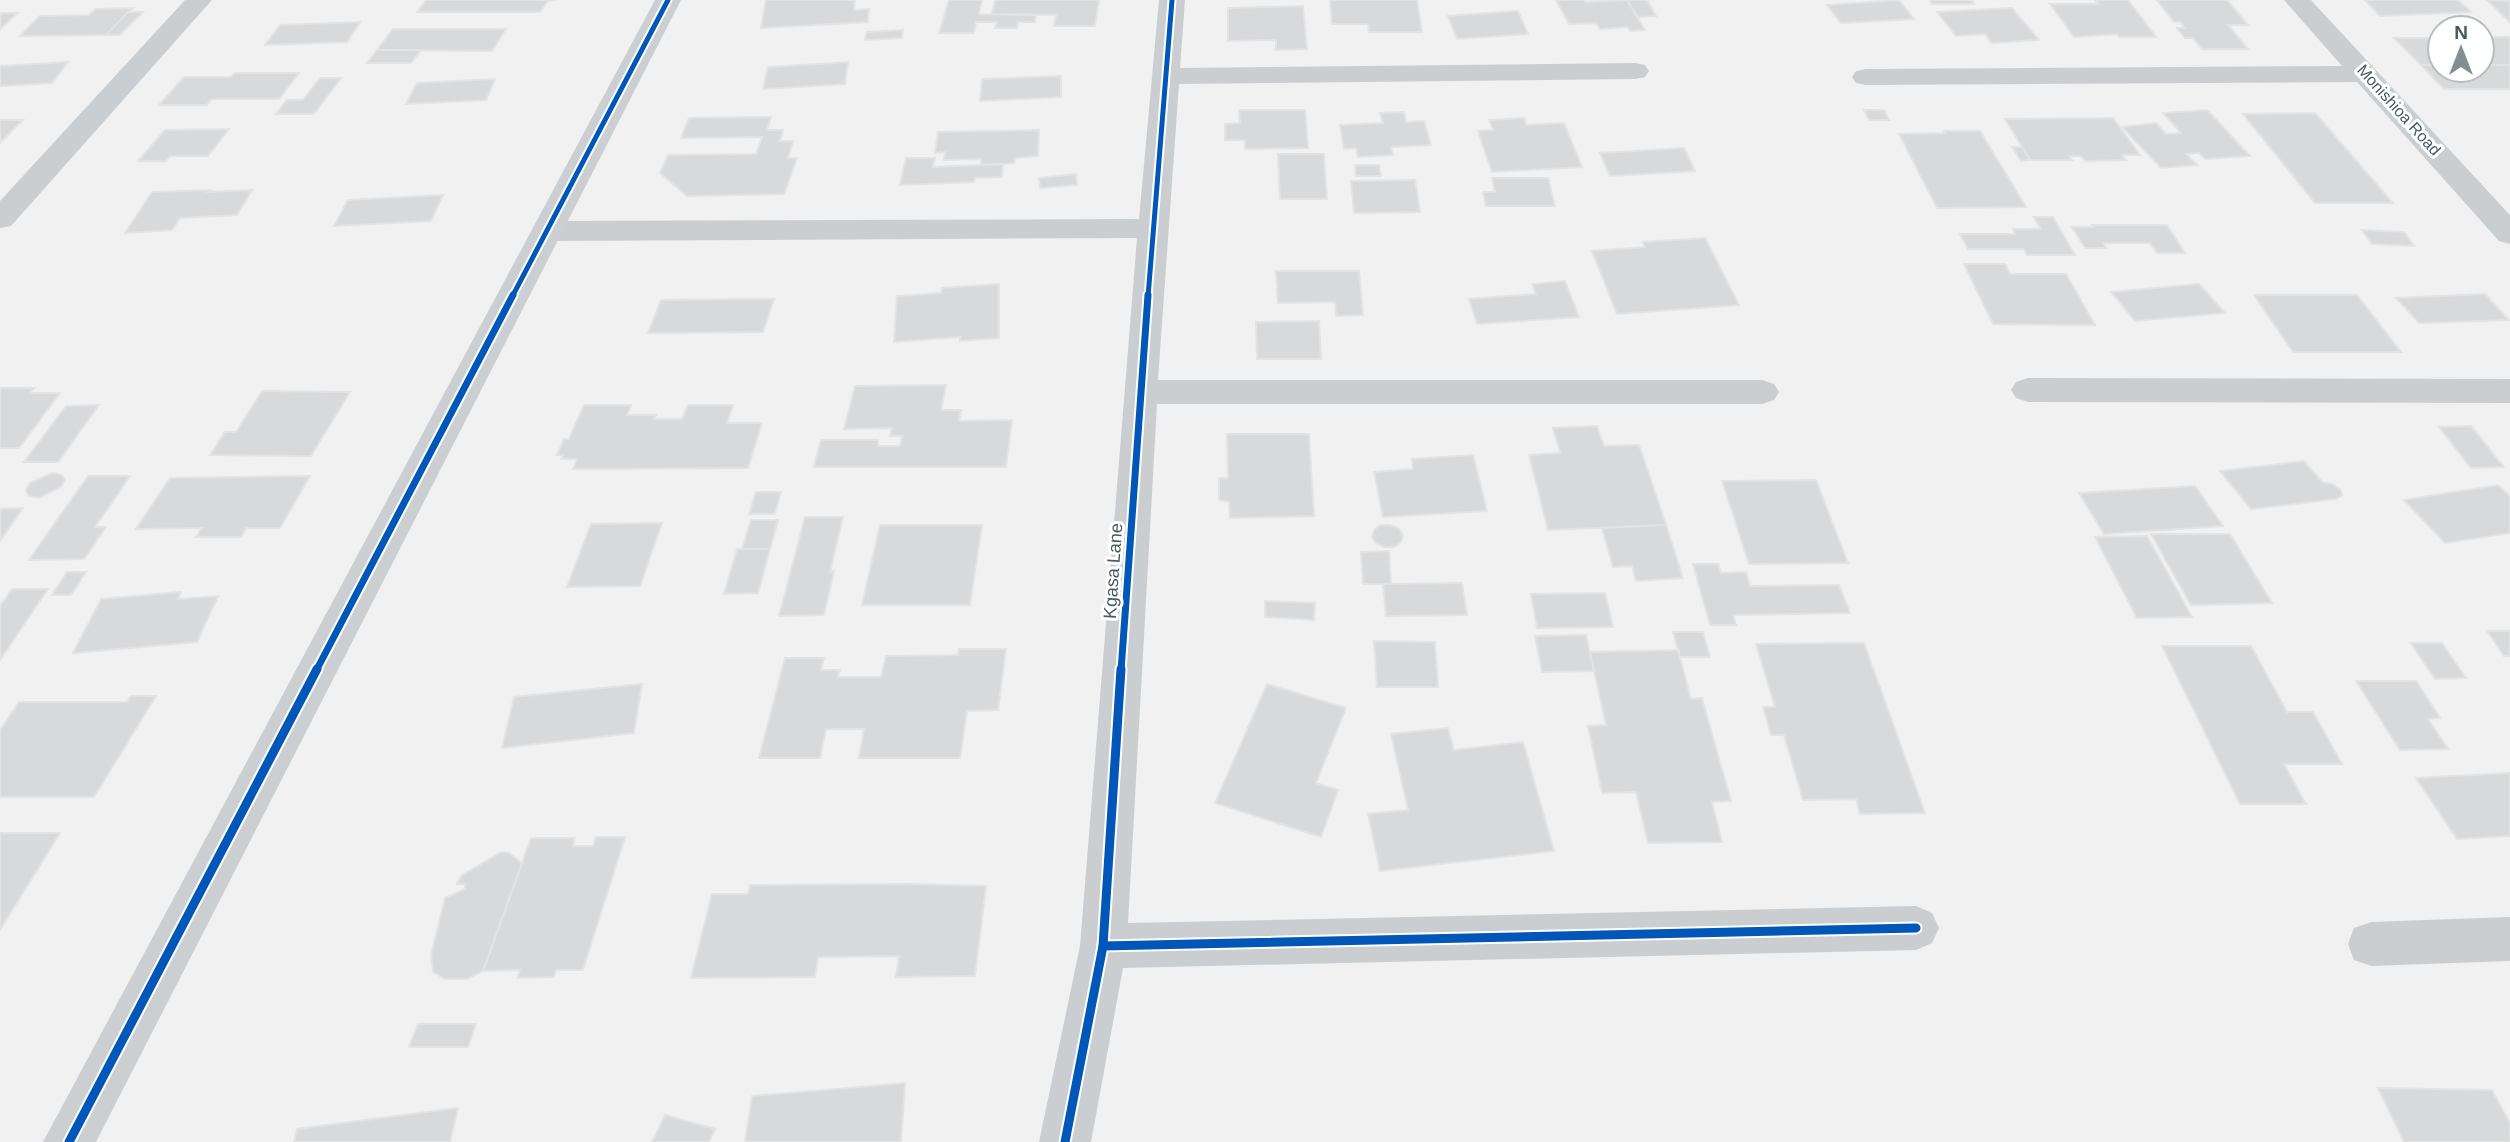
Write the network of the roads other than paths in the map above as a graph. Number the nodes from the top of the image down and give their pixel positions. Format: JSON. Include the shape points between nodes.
{"nodes":[{"id":1,"x":199,"y":0,"type":"edge"},
{"id":2,"x":668,"y":0,"type":"edge"},
{"id":3,"x":1172,"y":0,"type":"edge"},
{"id":4,"x":2297,"y":0,"type":"edge"},
{"id":5,"x":1635,"y":71,"type":"dead end"},
{"id":6,"x":2367,"y":74,"type":"junction"},
{"id":7,"x":1166,"y":76,"type":"junction"},
{"id":8,"x":1866,"y":77,"type":"dead end"},
{"id":9,"x":0,"y":219,"type":"edge"},
{"id":10,"x":2506,"y":227,"type":"edge"},
{"id":11,"x":1153,"y":228,"type":"junction"},
{"id":12,"x":548,"y":231,"type":"junction"},
{"id":13,"x":2028,"y":390,"type":"dead end"},
{"id":14,"x":2510,"y":391,"type":"edge"},
{"id":15,"x":1140,"y":392,"type":"junction"},
{"id":16,"x":1762,"y":392,"type":"dead end"},
{"id":17,"x":1916,"y":928,"type":"dead end"},
{"id":18,"x":2510,"y":939,"type":"edge"},
{"id":19,"x":2371,"y":944,"type":"dead end"},
{"id":20,"x":1104,"y":946,"type":"junction"},
{"id":21,"x":69,"y":1142,"type":"edge"},
{"id":22,"x":1065,"y":1142,"type":"edge"}],
"edges":[{"from":1,"to":9,"type":"street"},
{"from":2,"to":12,"type":"street"},
{"from":3,"to":7,"type":"street","name":"Kgasa Lane"},
{"from":4,"to":6,"type":"street","name":"Monishioa Road"},
{"from":5,"to":7,"type":"street"},
{"from":6,"to":8,"type":"street"},
{"from":6,"to":10,"type":"street","name":"Monishioa Road"},
{"from":7,"to":11,"type":"street","name":"Kgasa Lane"},
{"from":11,"to":12,"type":"street"},
{"from":11,"to":15,"type":"street","name":"Kgasa Lane"},
{"from":12,"to":21,"type":"street"},
{"from":13,"to":14,"type":"street"},
{"from":15,"to":16,"type":"street"},
{"from":15,"to":20,"type":"street","name":"Kgasa Lane"},
{"from":17,"to":20,"type":"street"},
{"from":18,"to":19,"type":"street"},
{"from":20,"to":22,"type":"street","name":"Kgasa Lane"}]}
